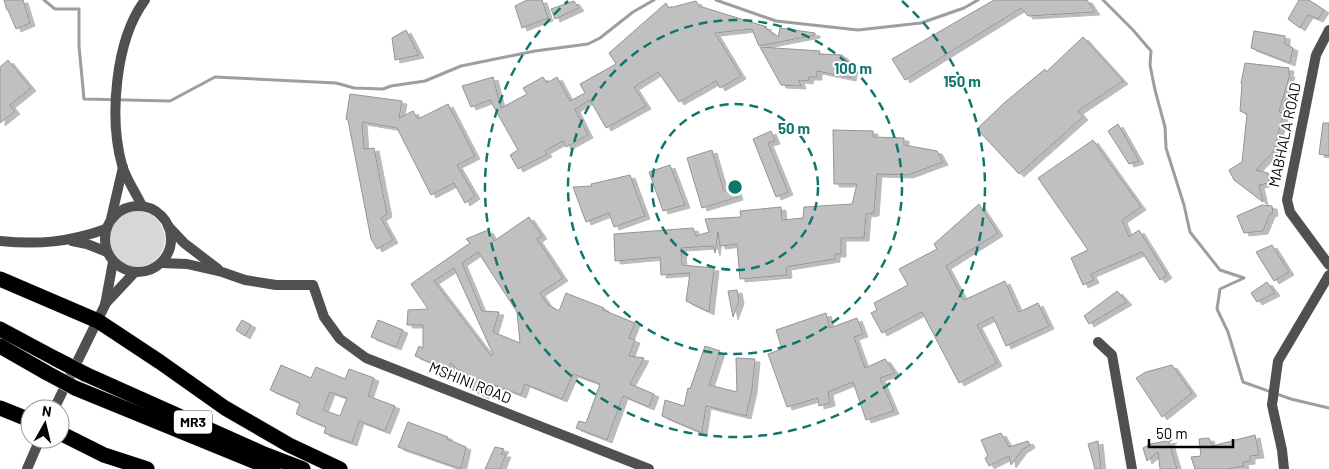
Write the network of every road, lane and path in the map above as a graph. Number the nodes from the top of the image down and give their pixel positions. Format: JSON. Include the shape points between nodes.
{"nodes":[{"id":1,"x":145,"y":0,"type":"edge"},
{"id":2,"x":1329,"y":30,"type":"edge"},
{"id":3,"x":122,"y":167,"type":"junction"},
{"id":4,"x":142,"y":206,"type":"junction"},
{"id":5,"x":111,"y":218,"type":"junction"},
{"id":6,"x":168,"y":226,"type":"junction"},
{"id":7,"x":106,"y":229,"type":"junction"},
{"id":8,"x":67,"y":240,"type":"junction"},
{"id":9,"x":0,"y":241,"type":"edge"},
{"id":10,"x":107,"y":252,"type":"junction"},
{"id":11,"x":113,"y":262,"type":"junction"},
{"id":12,"x":161,"y":263,"type":"junction"},
{"id":13,"x":1329,"y":265,"type":"edge"},
{"id":14,"x":134,"y":272,"type":"junction"},
{"id":15,"x":222,"y":272,"type":"junction"},
{"id":16,"x":1329,"y":276,"type":"edge"},
{"id":17,"x":0,"y":279,"type":"edge"},
{"id":18,"x":105,"y":305,"type":"junction"},
{"id":19,"x":98,"y":321,"type":"junction"},
{"id":20,"x":0,"y":329,"type":"edge"},
{"id":21,"x":1098,"y":342,"type":"dead end"},
{"id":22,"x":0,"y":346,"type":"edge"},
{"id":23,"x":59,"y":399,"type":"edge"},
{"id":24,"x":0,"y":408,"type":"edge"},
{"id":25,"x":20,"y":416,"type":"edge"},
{"id":26,"x":70,"y":438,"type":"edge"},
{"id":27,"x":36,"y":449,"type":"edge"},
{"id":28,"x":27,"y":469,"type":"edge"},
{"id":29,"x":147,"y":469,"type":"edge"},
{"id":30,"x":273,"y":469,"type":"edge"},
{"id":31,"x":302,"y":469,"type":"edge"},
{"id":32,"x":340,"y":469,"type":"edge"},
{"id":33,"x":649,"y":469,"type":"edge"},
{"id":34,"x":1132,"y":469,"type":"edge"},
{"id":35,"x":1284,"y":469,"type":"edge"}],
"edges":[{"from":1,"to":3,"type":"street","via":[[124,47],[115,89],[117,142]]},
{"from":2,"to":13,"type":"street","name":"MABHALA ROAD","via":[[1316,56],[1287,200],[1290,212]]},
{"from":3,"to":4,"type":"street"},
{"from":3,"to":5,"type":"street"},
{"from":4,"to":5,"type":"street","via":[[120,211]]},
{"from":4,"to":6,"type":"street","via":[[162,216]]},
{"from":5,"to":7,"type":"street"},
{"from":6,"to":12,"type":"street","via":[[170,246]]},
{"from":6,"to":15,"type":"street","via":[[184,243]]},
{"from":7,"to":8,"type":"street"},
{"from":7,"to":10,"type":"street","via":[[104,241]]},
{"from":8,"to":9,"type":"street","via":[[27,244]]},
{"from":8,"to":10,"type":"street"},
{"from":10,"to":11,"type":"street"},
{"from":11,"to":14,"type":"street","via":[[126,271]]},
{"from":11,"to":18,"type":"street"},
{"from":12,"to":14,"type":"street","via":[[153,269]]},
{"from":12,"to":15,"type":"street","via":[[187,264]]},
{"from":14,"to":18,"type":"street"},
{"from":15,"to":33,"type":"street","name":"MSHINI ROAD","via":[[270,284],[313,285],[329,325],[340,339],[366,358]]},
{"from":16,"to":35,"type":"street","via":[[1278,361],[1272,405]]},
{"from":17,"to":19,"type":"highway"},
{"from":18,"to":19,"type":"street"},
{"from":19,"to":23,"type":"street"},
{"from":19,"to":32,"type":"highway","via":[[225,408],[289,445]]},
{"from":20,"to":31,"type":"highway","number":"MR3","bridge":true,"via":[[85,374]]},
{"from":21,"to":34,"type":"street","via":[[1112,355]]},
{"from":22,"to":30,"type":"highway","number":"MR3","bridge":true,"via":[[75,388]]},
{"from":24,"to":25,"type":"highway"},
{"from":26,"to":29,"type":"highway","via":[[104,455]]},
{"from":27,"to":28,"type":"street"}]}
